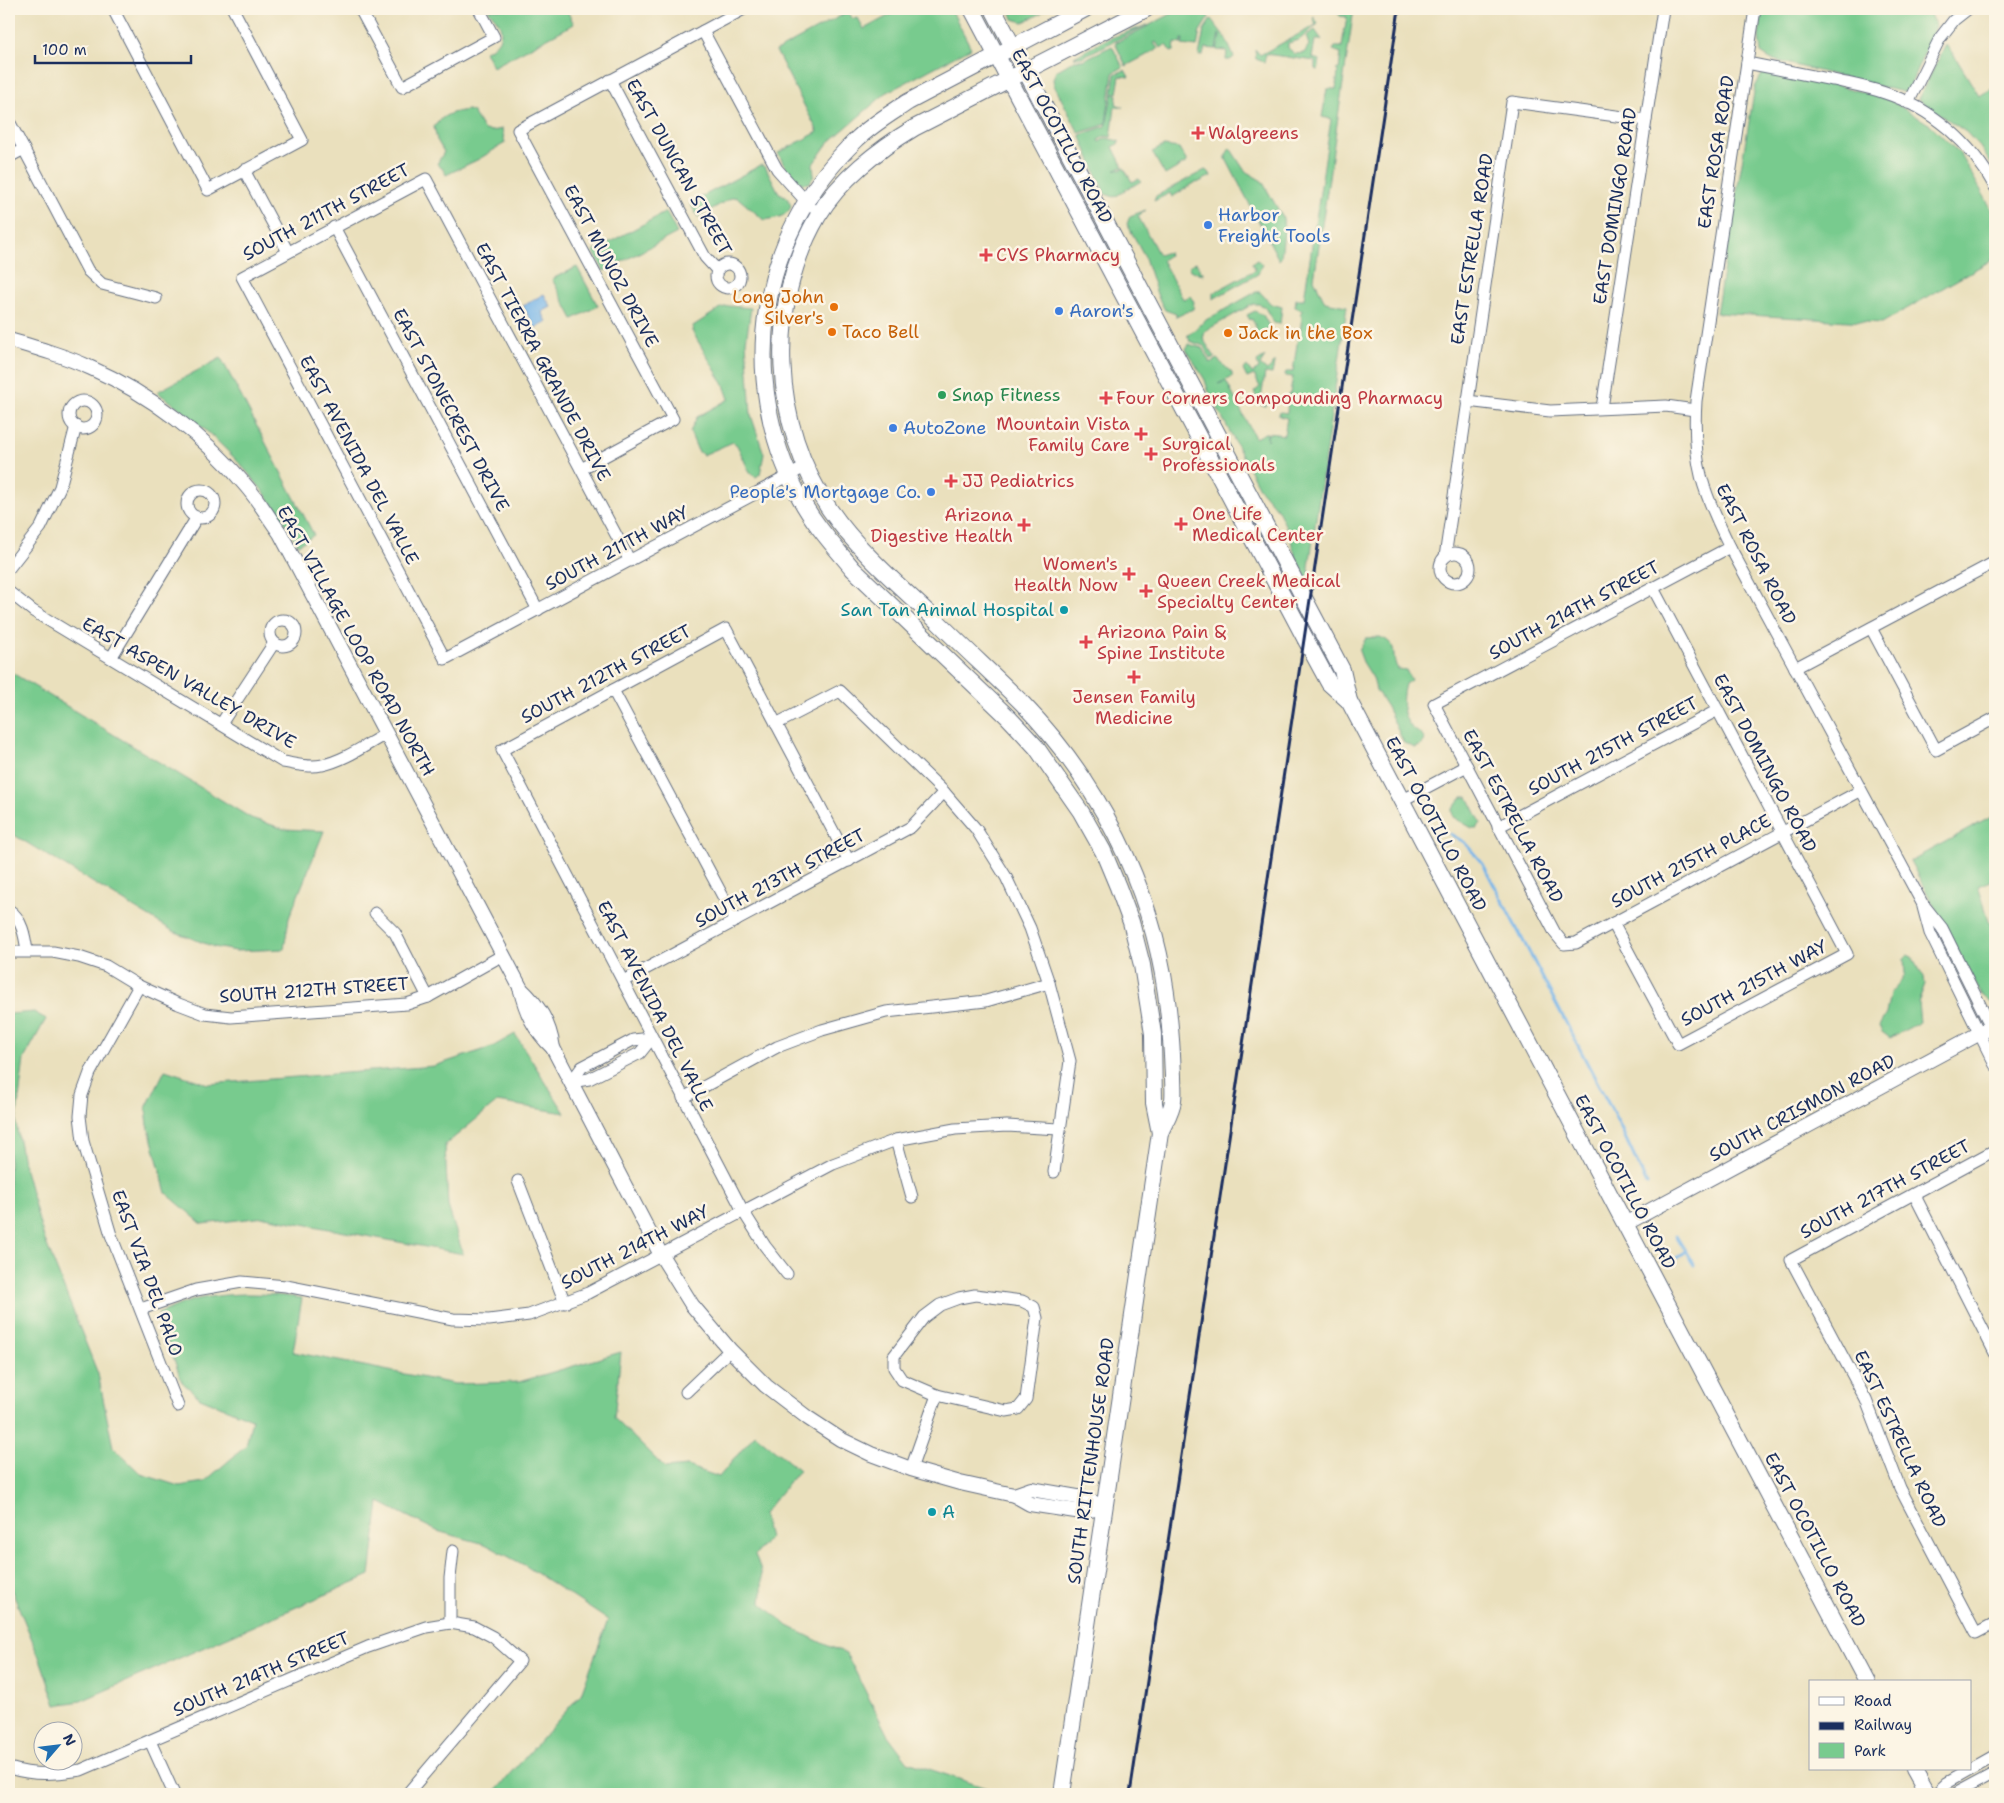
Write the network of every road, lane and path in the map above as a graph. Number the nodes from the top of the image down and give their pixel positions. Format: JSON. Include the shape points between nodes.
{"nodes":[{"id":1,"x":113,"y":9,"type":"edge"},
{"id":2,"x":360,"y":9,"type":"edge"},
{"id":3,"x":480,"y":9,"type":"edge"},
{"id":4,"x":744,"y":9,"type":"edge"},
{"id":5,"x":972,"y":9,"type":"edge"},
{"id":6,"x":993,"y":9,"type":"edge"},
{"id":7,"x":1085,"y":9,"type":"edge"},
{"id":8,"x":1146,"y":9,"type":"edge"},
{"id":9,"x":1663,"y":9,"type":"edge"},
{"id":10,"x":1755,"y":9,"type":"edge"},
{"id":11,"x":1968,"y":9,"type":"edge"},
{"id":12,"x":237,"y":10,"type":"edge"},
{"id":13,"x":703,"y":31,"type":"junction"},
{"id":14,"x":1013,"y":47,"type":"junction"},
{"id":15,"x":996,"y":56,"type":"junction"},
{"id":16,"x":1747,"y":62,"type":"junction"},
{"id":17,"x":1027,"y":71,"type":"junction"},
{"id":18,"x":1009,"y":79,"type":"junction"},
{"id":19,"x":610,"y":80,"type":"junction"},
{"id":20,"x":1908,"y":103,"type":"junction"},
{"id":21,"x":1646,"y":120,"type":"junction"},
{"id":22,"x":9,"y":122,"type":"edge"},
{"id":23,"x":24,"y":149,"type":"junction"},
{"id":24,"x":9,"y":157,"type":"edge"},
{"id":25,"x":244,"y":170,"type":"junction"},
{"id":26,"x":426,"y":178,"type":"joint"},
{"id":27,"x":1995,"y":186,"type":"edge"},
{"id":28,"x":806,"y":202,"type":"junction"},
{"id":29,"x":819,"y":214,"type":"junction"},
{"id":30,"x":334,"y":228,"type":"junction"},
{"id":31,"x":1098,"y":246,"type":"junction"},
{"id":32,"x":1119,"y":249,"type":"junction"},
{"id":33,"x":288,"y":252,"type":"junction"},
{"id":34,"x":717,"y":270,"type":"dead end"},
{"id":35,"x":242,"y":277,"type":"joint"},
{"id":36,"x":156,"y":298,"type":"dead end"},
{"id":37,"x":9,"y":340,"type":"edge"},
{"id":38,"x":1467,"y":401,"type":"junction"},
{"id":39,"x":1602,"y":408,"type":"junction"},
{"id":40,"x":1695,"y":410,"type":"junction"},
{"id":41,"x":76,"y":426,"type":"dead end"},
{"id":42,"x":805,"y":467,"type":"junction"},
{"id":43,"x":581,"y":469,"type":"junction"},
{"id":44,"x":789,"y":475,"type":"junction"},
{"id":45,"x":197,"y":517,"type":"dead end"},
{"id":46,"x":1730,"y":547,"type":"junction"},
{"id":47,"x":1445,"y":556,"type":"dead end"},
{"id":48,"x":630,"y":561,"type":"junction"},
{"id":49,"x":1995,"y":562,"type":"edge"},
{"id":50,"x":9,"y":568,"type":"edge"},
{"id":51,"x":1653,"y":588,"type":"junction"},
{"id":52,"x":9,"y":592,"type":"edge"},
{"id":53,"x":538,"y":610,"type":"junction"},
{"id":54,"x":1871,"y":628,"type":"junction"},
{"id":55,"x":274,"y":642,"type":"dead end"},
{"id":56,"x":111,"y":658,"type":"junction"},
{"id":57,"x":445,"y":659,"type":"joint"},
{"id":58,"x":1796,"y":668,"type":"junction"},
{"id":59,"x":613,"y":690,"type":"junction"},
{"id":60,"x":1349,"y":701,"type":"junction"},
{"id":61,"x":1434,"y":704,"type":"joint"},
{"id":62,"x":1718,"y":710,"type":"junction"},
{"id":63,"x":1995,"y":718,"type":"edge"},
{"id":64,"x":221,"y":724,"type":"junction"},
{"id":65,"x":776,"y":724,"type":"junction"},
{"id":66,"x":386,"y":734,"type":"junction"},
{"id":67,"x":502,"y":750,"type":"joint"},
{"id":68,"x":1467,"y":766,"type":"junction"},
{"id":69,"x":1860,"y":791,"type":"junction"},
{"id":70,"x":944,"y":792,"type":"junction"},
{"id":71,"x":1401,"y":801,"type":"junction"},
{"id":72,"x":1498,"y":827,"type":"junction"},
{"id":73,"x":1782,"y":833,"type":"junction"},
{"id":74,"x":849,"y":861,"type":"junction"},
{"id":75,"x":9,"y":910,"type":"edge"},
{"id":76,"x":375,"y":913,"type":"dead end"},
{"id":77,"x":736,"y":921,"type":"junction"},
{"id":78,"x":1613,"y":922,"type":"junction"},
{"id":79,"x":1564,"y":944,"type":"joint"},
{"id":80,"x":27,"y":951,"type":"junction"},
{"id":81,"x":9,"y":952,"type":"edge"},
{"id":82,"x":1847,"y":954,"type":"joint"},
{"id":83,"x":503,"y":955,"type":"junction"},
{"id":84,"x":623,"y":981,"type":"junction"},
{"id":85,"x":1050,"y":983,"type":"junction"},
{"id":86,"x":138,"y":986,"type":"junction"},
{"id":87,"x":428,"y":996,"type":"junction"},
{"id":88,"x":1990,"y":1030,"type":"edge"},
{"id":89,"x":652,"y":1038,"type":"junction"},
{"id":90,"x":1995,"y":1065,"type":"edge"},
{"id":91,"x":570,"y":1082,"type":"junction"},
{"id":92,"x":683,"y":1098,"type":"junction"},
{"id":93,"x":1059,"y":1129,"type":"junction"},
{"id":94,"x":1160,"y":1133,"type":"junction"},
{"id":95,"x":896,"y":1140,"type":"junction"},
{"id":96,"x":1995,"y":1150,"type":"edge"},
{"id":97,"x":1054,"y":1172,"type":"dead end"},
{"id":98,"x":518,"y":1181,"type":"dead end"},
{"id":99,"x":1914,"y":1194,"type":"junction"},
{"id":100,"x":912,"y":1197,"type":"dead end"},
{"id":101,"x":743,"y":1211,"type":"junction"},
{"id":102,"x":1626,"y":1224,"type":"junction"},
{"id":103,"x":661,"y":1255,"type":"junction"},
{"id":104,"x":1791,"y":1260,"type":"joint"},
{"id":105,"x":787,"y":1274,"type":"dead end"},
{"id":106,"x":565,"y":1303,"type":"junction"},
{"id":107,"x":141,"y":1309,"type":"junction"},
{"id":108,"x":730,"y":1350,"type":"junction"},
{"id":109,"x":1995,"y":1353,"type":"edge"},
{"id":110,"x":686,"y":1392,"type":"dead end"},
{"id":111,"x":937,"y":1395,"type":"junction"},
{"id":112,"x":178,"y":1406,"type":"dead end"},
{"id":113,"x":911,"y":1470,"type":"junction"},
{"id":114,"x":1104,"y":1507,"type":"junction"},
{"id":115,"x":453,"y":1551,"type":"dead end"},
{"id":116,"x":450,"y":1623,"type":"junction"},
{"id":117,"x":1995,"y":1623,"type":"edge"},
{"id":118,"x":1866,"y":1680,"type":"edge"},
{"id":119,"x":150,"y":1741,"type":"junction"},
{"id":120,"x":1995,"y":1756,"type":"edge"},
{"id":121,"x":9,"y":1768,"type":"edge"},
{"id":122,"x":1972,"y":1769,"type":"edge"},
{"id":123,"x":1915,"y":1770,"type":"edge"},
{"id":124,"x":1970,"y":1770,"type":"edge"},
{"id":125,"x":1995,"y":1773,"type":"edge"},
{"id":126,"x":174,"y":1794,"type":"edge"},
{"id":127,"x":407,"y":1794,"type":"edge"},
{"id":128,"x":1062,"y":1794,"type":"edge"},
{"id":129,"x":1928,"y":1794,"type":"edge"},
{"id":130,"x":1935,"y":1794,"type":"edge"},
{"id":131,"x":1956,"y":1794,"type":"edge"}],
"edges":[{"from":1,"to":25,"type":"street","via":[[208,190]]},
{"from":2,"to":3,"type":"street","via":[[402,87],[494,37]]},
{"from":4,"to":13,"type":"street"},
{"from":5,"to":15,"type":"main road","name":"EAST OCOTILLO ROAD"},
{"from":6,"to":14,"type":"main road","name":"EAST OCOTILLO ROAD"},
{"from":7,"to":14,"type":"main road"},
{"from":8,"to":17,"type":"main road"},
{"from":9,"to":21,"type":"street","name":"EAST DOMINGO ROAD"},
{"from":10,"to":16,"type":"street","name":"EAST ROSA ROAD"},
{"from":11,"to":20,"type":"street","via":[[1940,38]]},
{"from":12,"to":25,"type":"street","via":[[302,140]]},
{"from":13,"to":19,"type":"street"},
{"from":13,"to":28,"type":"street","via":[[777,169]]},
{"from":14,"to":15,"type":"main road"},
{"from":14,"to":17,"type":"main road","name":"EAST OCOTILLO ROAD"},
{"from":15,"to":18,"type":"main road","name":"EAST OCOTILLO ROAD"},
{"from":15,"to":28,"type":"main road","via":[[908,102],[881,120],[856,140]]},
{"from":16,"to":20,"type":"street","via":[[1858,86]]},
{"from":16,"to":40,"type":"street","name":"EAST ROSA ROAD"},
{"from":17,"to":18,"type":"main road"},
{"from":17,"to":32,"type":"main road","name":"EAST OCOTILLO ROAD"},
{"from":18,"to":29,"type":"main road","via":[[890,143],[845,182]]},
{"from":18,"to":31,"type":"main road","name":"EAST OCOTILLO ROAD"},
{"from":19,"to":34,"type":"street","name":"EAST DUNCAN STREET","via":[[705,257]]},
{"from":19,"to":43,"type":"street","name":"EAST MUNOZ DRIVE","via":[[518,130],[673,419]]},
{"from":20,"to":27,"type":"street","via":[[1934,117],[1955,135]]},
{"from":21,"to":38,"type":"street","name":"EAST ESTRELLA ROAD","via":[[1512,102]]},
{"from":21,"to":39,"type":"street","name":"EAST DOMINGO ROAD"},
{"from":22,"to":23,"type":"street"},
{"from":23,"to":24,"type":"street"},
{"from":23,"to":36,"type":"street","via":[[88,271],[102,284]]},
{"from":25,"to":33,"type":"street"},
{"from":26,"to":30,"type":"street","name":"SOUTH 211TH STREET"},
{"from":26,"to":43,"type":"street","name":"EAST TIERRA GRANDE DRIVE"},
{"from":28,"to":29,"type":"street"},
{"from":28,"to":44,"type":"main road","via":[[786,239],[776,270],[762,342],[766,396]]},
{"from":29,"to":42,"type":"main road","via":[[795,270],[784,322],[783,387]]},
{"from":30,"to":33,"type":"street","name":"SOUTH 211TH STREET"},
{"from":30,"to":53,"type":"street","name":"EAST STONECREST DRIVE"},
{"from":31,"to":32,"type":"main road"},
{"from":31,"to":60,"type":"main road","name":"EAST OCOTILLO ROAD","via":[[1329,683]]},
{"from":32,"to":60,"type":"main road","name":"EAST OCOTILLO ROAD","via":[[1342,670]]},
{"from":33,"to":35,"type":"street","name":"SOUTH 211TH STREET"},
{"from":35,"to":57,"type":"street","name":"EAST AVENIDA DEL VALLE"},
{"from":37,"to":66,"type":"street","name":"EAST VILLAGE LOOP ROAD NORTH","via":[[84,365],[129,387],[166,411],[222,459],[280,533]]},
{"from":38,"to":39,"type":"street","via":[[1550,411]]},
{"from":38,"to":47,"type":"street","name":"EAST ESTRELLA ROAD"},
{"from":39,"to":40,"type":"street","via":[[1666,406]]},
{"from":40,"to":46,"type":"street","name":"EAST ROSA ROAD","via":[[1695,447],[1703,488]]},
{"from":41,"to":50,"type":"street","via":[[60,487],[41,527]]},
{"from":42,"to":44,"type":"street","name":"SOUTH 211TH WAY"},
{"from":42,"to":94,"type":"main road","via":[[847,533],[1024,705],[1062,750],[1105,815],[1131,866],[1150,919],[1164,974],[1172,1034],[1173,1102]]},
{"from":43,"to":48,"type":"street","name":"EAST TIERRA GRANDE DRIVE"},
{"from":44,"to":48,"type":"street","name":"SOUTH 211TH WAY"},
{"from":44,"to":94,"type":"main road","via":[[808,511],[853,569],[1036,747],[1081,812],[1103,851],[1131,922],[1142,965],[1153,1034],[1154,1103]]},
{"from":45,"to":56,"type":"street"},
{"from":46,"to":51,"type":"street","name":"SOUTH 214TH STREET"},
{"from":46,"to":58,"type":"street","name":"EAST ROSA ROAD"},
{"from":48,"to":53,"type":"street","name":"SOUTH 211TH WAY"},
{"from":49,"to":54,"type":"street"},
{"from":51,"to":61,"type":"street","name":"SOUTH 214TH STREET"},
{"from":51,"to":62,"type":"street","name":"EAST DOMINGO ROAD"},
{"from":52,"to":56,"type":"street","name":"EAST ASPEN VALLEY DRIVE","via":[[33,611]]},
{"from":53,"to":57,"type":"street","name":"SOUTH 211TH WAY"},
{"from":54,"to":58,"type":"street"},
{"from":54,"to":63,"type":"street","via":[[1936,750]]},
{"from":55,"to":64,"type":"street"},
{"from":56,"to":64,"type":"street","name":"EAST ASPEN VALLEY DRIVE"},
{"from":58,"to":69,"type":"street","name":"EAST ROSA ROAD"},
{"from":59,"to":65,"type":"street","name":"SOUTH 212TH STREET","via":[[726,629]]},
{"from":59,"to":67,"type":"street","name":"SOUTH 212TH STREET"},
{"from":59,"to":77,"type":"street"},
{"from":60,"to":71,"type":"main road","name":"EAST OCOTILLO ROAD"},
{"from":61,"to":68,"type":"street","name":"EAST ESTRELLA ROAD"},
{"from":62,"to":72,"type":"street","name":"SOUTH 215TH STREET"},
{"from":62,"to":73,"type":"street","name":"EAST DOMINGO ROAD"},
{"from":64,"to":66,"type":"street","name":"EAST ASPEN VALLEY DRIVE","via":[[283,762],[310,766],[334,762]]},
{"from":65,"to":70,"type":"street","via":[[840,691]]},
{"from":65,"to":74,"type":"street"},
{"from":66,"to":83,"type":"street","name":"EAST VILLAGE LOOP ROAD NORTH"},
{"from":67,"to":84,"type":"street","name":"EAST AVENIDA DEL VALLE"},
{"from":68,"to":71,"type":"street"},
{"from":68,"to":72,"type":"street","name":"EAST ESTRELLA ROAD"},
{"from":69,"to":73,"type":"street","name":"SOUTH 215TH PLACE"},
{"from":69,"to":88,"type":"street","name":"EAST ROSA ROAD","via":[[1922,903],[1942,928]]},
{"from":70,"to":74,"type":"street","name":"SOUTH 213TH STREET","via":[[912,827]]},
{"from":70,"to":85,"type":"street","via":[[976,829],[1006,877],[1030,928]]},
{"from":71,"to":102,"type":"main road","name":"EAST OCOTILLO ROAD"},
{"from":72,"to":79,"type":"street","name":"EAST ESTRELLA ROAD"},
{"from":73,"to":78,"type":"street","name":"SOUTH 215TH PLACE"},
{"from":73,"to":82,"type":"street","name":"EAST DOMINGO ROAD"},
{"from":74,"to":77,"type":"street","name":"SOUTH 213TH STREET"},
{"from":75,"to":80,"type":"street","via":[[24,931]]},
{"from":76,"to":87,"type":"street","via":[[395,933]]},
{"from":77,"to":84,"type":"street","name":"SOUTH 213TH STREET"},
{"from":78,"to":79,"type":"street","name":"SOUTH 215TH PLACE","via":[[1576,942]]},
{"from":78,"to":82,"type":"street","name":"SOUTH 215TH WAY","via":[[1678,1044]]},
{"from":80,"to":81,"type":"street","name":"SOUTH 212TH STREET"},
{"from":80,"to":86,"type":"street","name":"SOUTH 212TH STREET","via":[[79,957],[106,966]]},
{"from":83,"to":87,"type":"street","name":"SOUTH 212TH STREET"},
{"from":83,"to":91,"type":"street","name":"EAST VILLAGE LOOP ROAD NORTH","via":[[520,987],[535,1002],[550,1030],[553,1048]]},
{"from":84,"to":89,"type":"street","name":"EAST AVENIDA DEL VALLE"},
{"from":85,"to":92,"type":"street","via":[[986,1001],[886,1012],[822,1030],[777,1048]]},
{"from":85,"to":93,"type":"street","via":[[1070,1061]]},
{"from":86,"to":87,"type":"street","name":"SOUTH 212TH STREET","via":[[205,1014],[231,1017],[407,1004]]},
{"from":86,"to":107,"type":"street","name":"EAST VIA DEL PALO","via":[[90,1073],[82,1095],[80,1116],[83,1141],[111,1235]]},
{"from":88,"to":90,"type":"street","name":"EAST ROSA ROAD"},
{"from":88,"to":102,"type":"street","name":"SOUTH CRISMON ROAD"},
{"from":89,"to":91,"type":"street","via":[[640,1053],[589,1079]]},
{"from":89,"to":92,"type":"street","name":"EAST AVENIDA DEL VALLE"},
{"from":91,"to":103,"type":"street","name":"EAST VILLAGE LOOP ROAD NORTH"},
{"from":92,"to":101,"type":"street","name":"EAST AVENIDA DEL VALLE"},
{"from":93,"to":95,"type":"street","name":"SOUTH 214TH WAY","via":[[955,1128]]},
{"from":93,"to":97,"type":"street"},
{"from":94,"to":114,"type":"main road","name":"SOUTH RITTENHOUSE ROAD"},
{"from":95,"to":100,"type":"street"},
{"from":95,"to":101,"type":"street","name":"SOUTH 214TH WAY","via":[[833,1164]]},
{"from":96,"to":99,"type":"street","name":"SOUTH 217TH STREET"},
{"from":98,"to":106,"type":"street"},
{"from":99,"to":104,"type":"street","name":"SOUTH 217TH STREET"},
{"from":99,"to":109,"type":"street"},
{"from":101,"to":103,"type":"street","name":"SOUTH 214TH WAY"},
{"from":101,"to":105,"type":"street","name":"EAST AVENIDA DEL VALLE"},
{"from":102,"to":118,"type":"main road","name":"EAST OCOTILLO ROAD"},
{"from":103,"to":106,"type":"street","name":"SOUTH 214TH WAY"},
{"from":103,"to":108,"type":"street","name":"EAST VILLAGE LOOP ROAD NORTH","via":[[692,1304]]},
{"from":104,"to":117,"type":"street","name":"EAST ESTRELLA ROAD","via":[[1866,1400],[1900,1488],[1976,1633]]},
{"from":106,"to":107,"type":"street","name":"SOUTH 214TH WAY","via":[[528,1314],[489,1320],[453,1319],[286,1286],[242,1282],[196,1290]]},
{"from":107,"to":112,"type":"street","name":"EAST VIA DEL PALO"},
{"from":108,"to":110,"type":"street"},
{"from":108,"to":113,"type":"street","name":"EAST VILLAGE LOOP ROAD NORTH","via":[[766,1386],[808,1418],[840,1439]]},
{"from":111,"to":111,"type":"street","via":[[902,1380],[894,1368],[894,1356],[924,1317],[940,1305],[975,1295],[1022,1301],[1034,1308],[1037,1318],[1026,1399],[1018,1409],[1006,1411]]},
{"from":111,"to":113,"type":"street"},
{"from":113,"to":114,"type":"street","name":"EAST VILLAGE LOOP ROAD NORTH","via":[[1014,1495],[1030,1504],[1082,1512]]},
{"from":114,"to":128,"type":"main road","name":"SOUTH RITTENHOUSE ROAD"},
{"from":115,"to":116,"type":"street"},
{"from":116,"to":119,"type":"street","name":"SOUTH 214TH STREET","via":[[426,1627],[368,1647]]},
{"from":116,"to":127,"type":"street","name":"SOUTH 214TH STREET","via":[[474,1627],[493,1637],[520,1661]]},
{"from":119,"to":121,"type":"street","name":"SOUTH 214TH STREET","via":[[81,1770],[53,1774]]},
{"from":119,"to":126,"type":"street"},
{"from":120,"to":122,"type":"street"},
{"from":123,"to":129,"type":"main road"},
{"from":124,"to":130,"type":"street"},
{"from":125,"to":131,"type":"street"}]}
